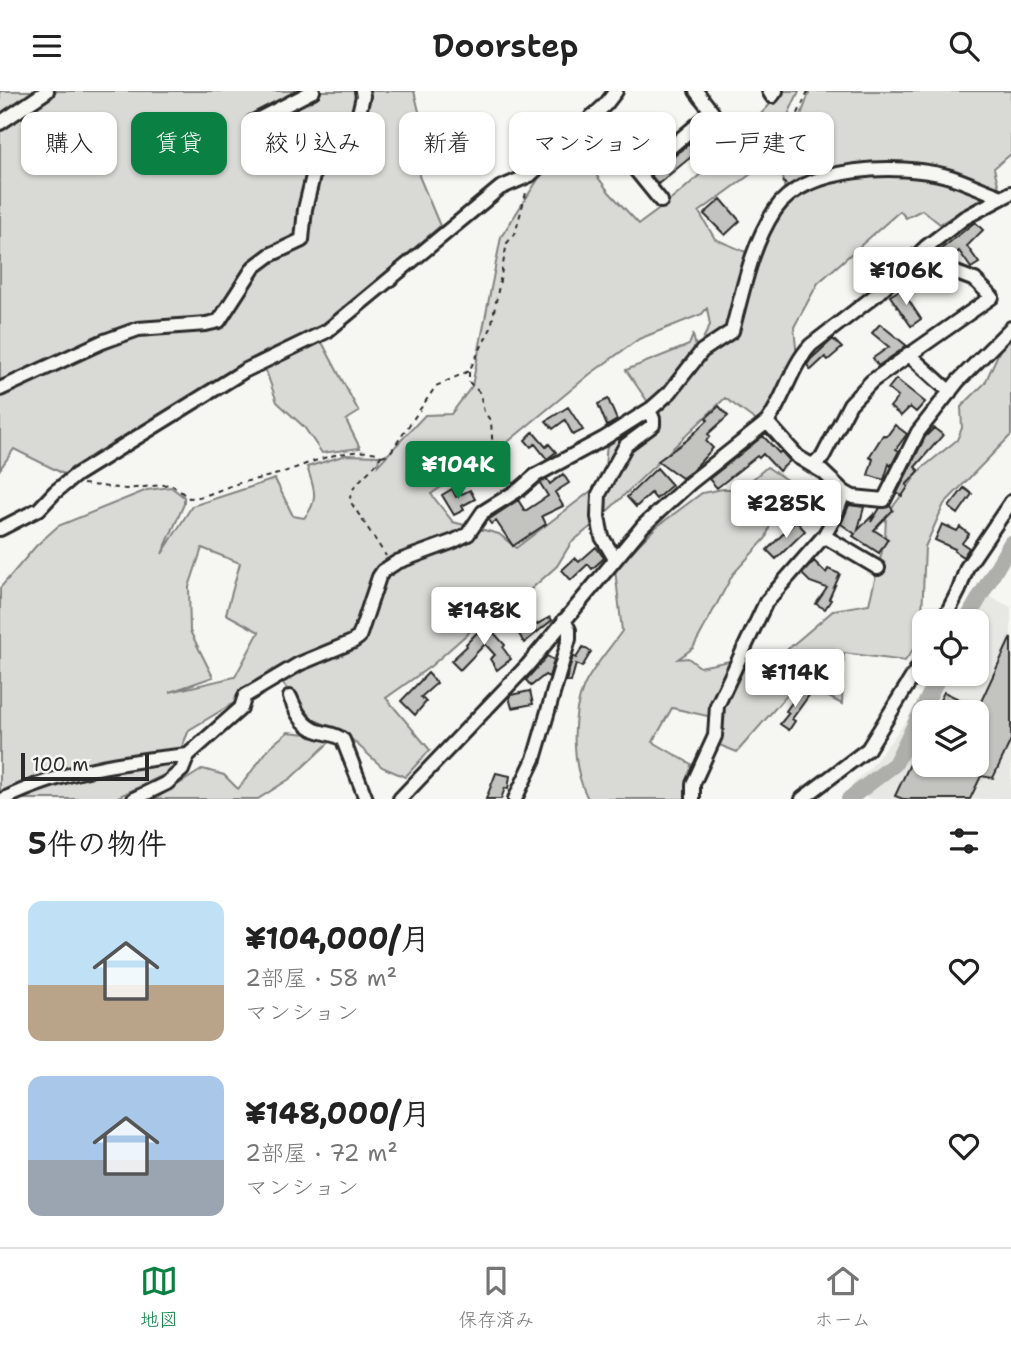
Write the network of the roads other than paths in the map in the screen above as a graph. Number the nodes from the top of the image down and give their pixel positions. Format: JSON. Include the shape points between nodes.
{"nodes":[{"id":1,"x":47,"y":91,"type":"edge"},
{"id":2,"x":313,"y":91,"type":"edge"},
{"id":3,"x":362,"y":91,"type":"edge"},
{"id":4,"x":616,"y":91,"type":"edge"},
{"id":5,"x":696,"y":91,"type":"edge"},
{"id":6,"x":769,"y":91,"type":"edge"},
{"id":7,"x":776,"y":91,"type":"edge"},
{"id":8,"x":272,"y":112,"type":"edge"},
{"id":9,"x":597,"y":112,"type":"edge"},
{"id":10,"x":0,"y":123,"type":"edge"},
{"id":11,"x":676,"y":143,"type":"edge"},
{"id":12,"x":530,"y":175,"type":"edge"},
{"id":13,"x":640,"y":175,"type":"edge"},
{"id":14,"x":1006,"y":195,"type":"edge"},
{"id":15,"x":661,"y":201,"type":"dead end"},
{"id":16,"x":926,"y":247,"type":"junction"},
{"id":17,"x":1011,"y":328,"type":"edge"},
{"id":18,"x":908,"y":354,"type":"junction"},
{"id":19,"x":0,"y":389,"type":"edge"},
{"id":20,"x":950,"y":392,"type":"junction"},
{"id":21,"x":649,"y":410,"type":"junction"},
{"id":22,"x":767,"y":422,"type":"junction"},
{"id":23,"x":811,"y":465,"type":"junction"},
{"id":24,"x":844,"y":492,"type":"junction"},
{"id":25,"x":1011,"y":502,"type":"edge"},
{"id":26,"x":0,"y":529,"type":"edge"},
{"id":27,"x":824,"y":535,"type":"junction"},
{"id":28,"x":615,"y":559,"type":"junction"},
{"id":29,"x":878,"y":568,"type":"dead end"},
{"id":30,"x":949,"y":609,"type":"edge"},
{"id":31,"x":564,"y":620,"type":"junction"},
{"id":32,"x":912,"y":678,"type":"edge"},
{"id":33,"x":290,"y":697,"type":"dead end"},
{"id":34,"x":188,"y":755,"type":"junction"},
{"id":35,"x":4,"y":799,"type":"edge"},
{"id":36,"x":134,"y":799,"type":"edge"},
{"id":37,"x":366,"y":799,"type":"edge"},
{"id":38,"x":400,"y":799,"type":"edge"},
{"id":39,"x":515,"y":799,"type":"edge"},
{"id":40,"x":693,"y":799,"type":"edge"},
{"id":41,"x":802,"y":799,"type":"edge"}],
"edges":[{"from":1,"to":10,"type":"street"},
{"from":2,"to":8,"type":"street"},
{"from":3,"to":19,"type":"street","via":[[356,126],[313,176],[302,240],[254,267],[219,321],[138,329]]},
{"from":4,"to":9,"type":"street"},
{"from":5,"to":11,"type":"street","via":[[712,112]]},
{"from":6,"to":7,"type":"street","via":[[772,96]]},
{"from":12,"to":26,"type":"street","via":[[500,188],[327,331],[244,371],[68,482],[39,509]]},
{"from":13,"to":15,"type":"street"},
{"from":14,"to":16,"type":"street","via":[[964,218]]},
{"from":14,"to":21,"type":"street","via":[[948,176],[882,167],[807,185],[775,210],[752,257],[732,331],[702,351],[670,392]]},
{"from":16,"to":18,"type":"street","via":[[946,269],[975,280],[992,297]]},
{"from":16,"to":22,"type":"street","via":[[877,294],[811,345]]},
{"from":17,"to":20,"type":"street"},
{"from":18,"to":20,"type":"street"},
{"from":18,"to":23,"type":"street","via":[[850,404],[822,458]]},
{"from":20,"to":24,"type":"street","via":[[918,432],[884,500]]},
{"from":21,"to":28,"type":"street","via":[[653,425],[626,445],[599,494],[602,537]]},
{"from":21,"to":34,"type":"street","via":[[536,475],[483,512],[468,534],[392,565],[379,577],[359,637],[299,664],[245,696],[242,708]]},
{"from":22,"to":23,"type":"street"},
{"from":22,"to":28,"type":"street","via":[[682,490]]},
{"from":23,"to":24,"type":"street"},
{"from":24,"to":27,"type":"street"},
{"from":25,"to":30,"type":"street","via":[[967,567]]},
{"from":27,"to":29,"type":"street"},
{"from":27,"to":40,"type":"street","via":[[766,603],[717,706],[715,736],[693,784]]},
{"from":28,"to":31,"type":"street"},
{"from":31,"to":38,"type":"street","via":[[527,666]]},
{"from":31,"to":39,"type":"street","via":[[569,639],[534,759]]},
{"from":32,"to":41,"type":"street","via":[[868,749]]},
{"from":33,"to":37,"type":"street","via":[[301,720],[343,740]]},
{"from":34,"to":35,"type":"street","via":[[118,763]]},
{"from":34,"to":36,"type":"street","via":[[182,770],[167,783]]}]}
